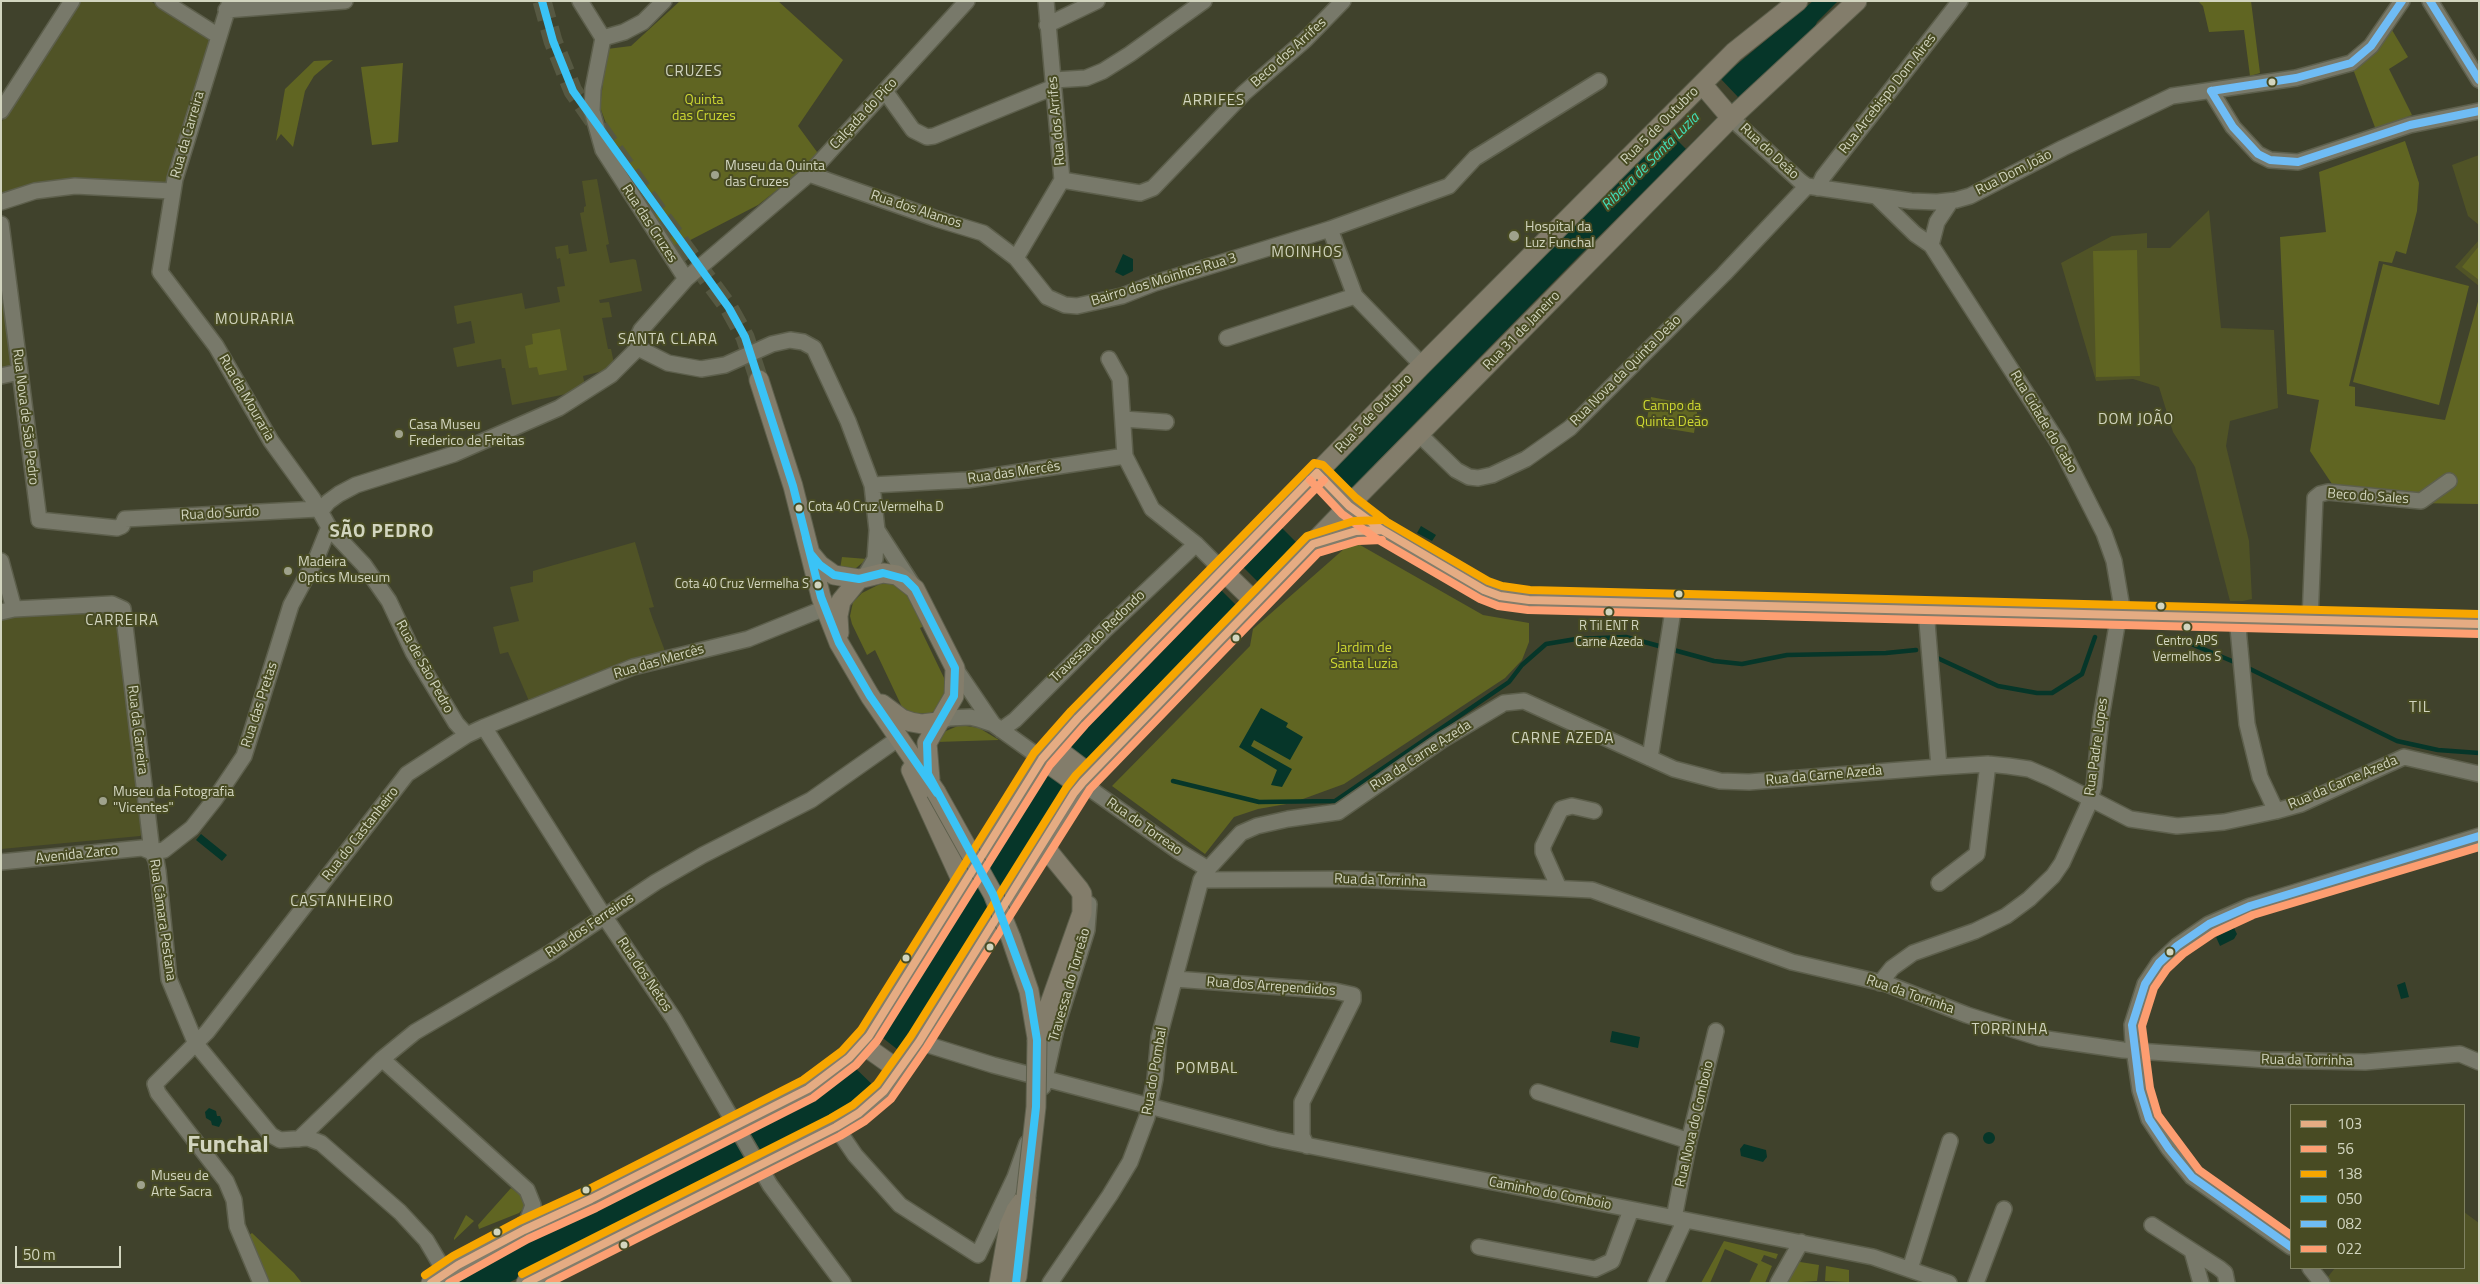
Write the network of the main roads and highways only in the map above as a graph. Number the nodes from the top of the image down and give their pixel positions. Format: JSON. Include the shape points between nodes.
{"nodes":[{"id":1,"x":1798,"y":1,"type":"edge"},
{"id":2,"x":1857,"y":1,"type":"edge"},
{"id":3,"x":1702,"y":84,"type":"junction"},
{"id":4,"x":1731,"y":118,"type":"junction"},
{"id":5,"x":759,"y":380,"type":"tunnel mouth"},
{"id":6,"x":1317,"y":473,"type":"junction"},
{"id":7,"x":1349,"y":506,"type":"junction"},
{"id":8,"x":1382,"y":530,"type":"junction"},
{"id":9,"x":1313,"y":544,"type":"junction"},
{"id":10,"x":810,"y":553,"type":"junction"},
{"id":11,"x":1225,"y":573,"type":"junction"},
{"id":12,"x":862,"y":578,"type":"junction"},
{"id":13,"x":1252,"y":599,"type":"junction"},
{"id":14,"x":2479,"y":624,"type":"edge"},
{"id":15,"x":839,"y":644,"type":"junction"},
{"id":16,"x":870,"y":696,"type":"junction"},
{"id":17,"x":938,"y":722,"type":"junction"},
{"id":18,"x":899,"y":738,"type":"junction"},
{"id":19,"x":1052,"y":756,"type":"junction"},
{"id":20,"x":1082,"y":778,"type":"junction"},
{"id":21,"x":934,"y":788,"type":"junction"},
{"id":22,"x":1045,"y":839,"type":"junction"},
{"id":23,"x":963,"y":884,"type":"junction"},
{"id":24,"x":1037,"y":1040,"type":"junction"},
{"id":25,"x":862,"y":1044,"type":"junction"},
{"id":26,"x":900,"y":1071,"type":"junction"},
{"id":27,"x":1026,"y":1196,"type":"junction"},
{"id":28,"x":1018,"y":1277,"type":"dead end"},
{"id":29,"x":444,"y":1280,"type":"edge"},
{"id":30,"x":526,"y":1283,"type":"edge"},
{"id":31,"x":999,"y":1283,"type":"edge"}],
"edges":[{"from":1,"to":3,"type":"main road","name":"Rua 5 de Outubro","via":[[1734,52]]},
{"from":2,"to":4,"type":"main road","name":"Rua 31 de Janeiro"},
{"from":3,"to":4,"type":"main road"},
{"from":3,"to":6,"type":"main road","name":"Rua 5 de Outubro"},
{"from":4,"to":7,"type":"main road","name":"Rua 31 de Janeiro"},
{"from":5,"to":10,"type":"main road","via":[[793,486]]},
{"from":6,"to":7,"type":"main road"},
{"from":6,"to":11,"type":"main road","name":"Rua 5 de Outubro"},
{"from":7,"to":8,"type":"main road"},
{"from":7,"to":9,"type":"main road","name":"Rua 31 de Janeiro"},
{"from":8,"to":9,"type":"main road","name":"Rua 31 de Janeiro","via":[[1356,531]]},
{"from":8,"to":14,"type":"main road","via":[[1484,590],[1529,600]]},
{"from":9,"to":13,"type":"main road","name":"Rua 31 de Janeiro"},
{"from":10,"to":12,"type":"main road","via":[[834,575]]},
{"from":10,"to":15,"type":"main road"},
{"from":11,"to":13,"type":"main road"},
{"from":11,"to":19,"type":"main road","name":"Rua 5 de Outubro"},
{"from":12,"to":15,"type":"main road","via":[[841,601]]},
{"from":12,"to":17,"type":"main road","via":[[883,573],[897,575],[916,589],[955,668],[954,696]]},
{"from":13,"to":20,"type":"main road","name":"Rua 31 de Janeiro"},
{"from":15,"to":16,"type":"main road"},
{"from":16,"to":17,"type":"main road","via":[[902,719],[922,724]]},
{"from":16,"to":18,"type":"main road"},
{"from":17,"to":21,"type":"main road","via":[[927,743],[928,774]]},
{"from":18,"to":21,"type":"main road"},
{"from":18,"to":23,"type":"main road","via":[[901,749]]},
{"from":19,"to":20,"type":"main road"},
{"from":19,"to":23,"type":"main road","name":"Rua 5 de Outubro"},
{"from":20,"to":22,"type":"main road","name":"Rua 31 de Janeiro"},
{"from":21,"to":24,"type":"main road","bridge":true,"via":[[993,894],[1011,938],[1029,991]]},
{"from":22,"to":24,"type":"main road","via":[[1048,851],[1082,894],[1082,913]]},
{"from":22,"to":26,"type":"main road","name":"Rua 31 de Janeiro"},
{"from":23,"to":25,"type":"main road","name":"Rua 5 de Outubro"},
{"from":24,"to":27,"type":"main road","bridge":true,"via":[[1036,1108]]},
{"from":25,"to":26,"type":"main road"},
{"from":25,"to":29,"type":"main road","name":"Rua 5 de Outubro","via":[[833,1072],[808,1089],[524,1230]]},
{"from":26,"to":30,"type":"main road","name":"Rua 31 de Janeiro","via":[[884,1091],[836,1127]]},
{"from":27,"to":28,"type":"main road"},
{"from":27,"to":31,"type":"main road","via":[[1009,1226]]}]}
